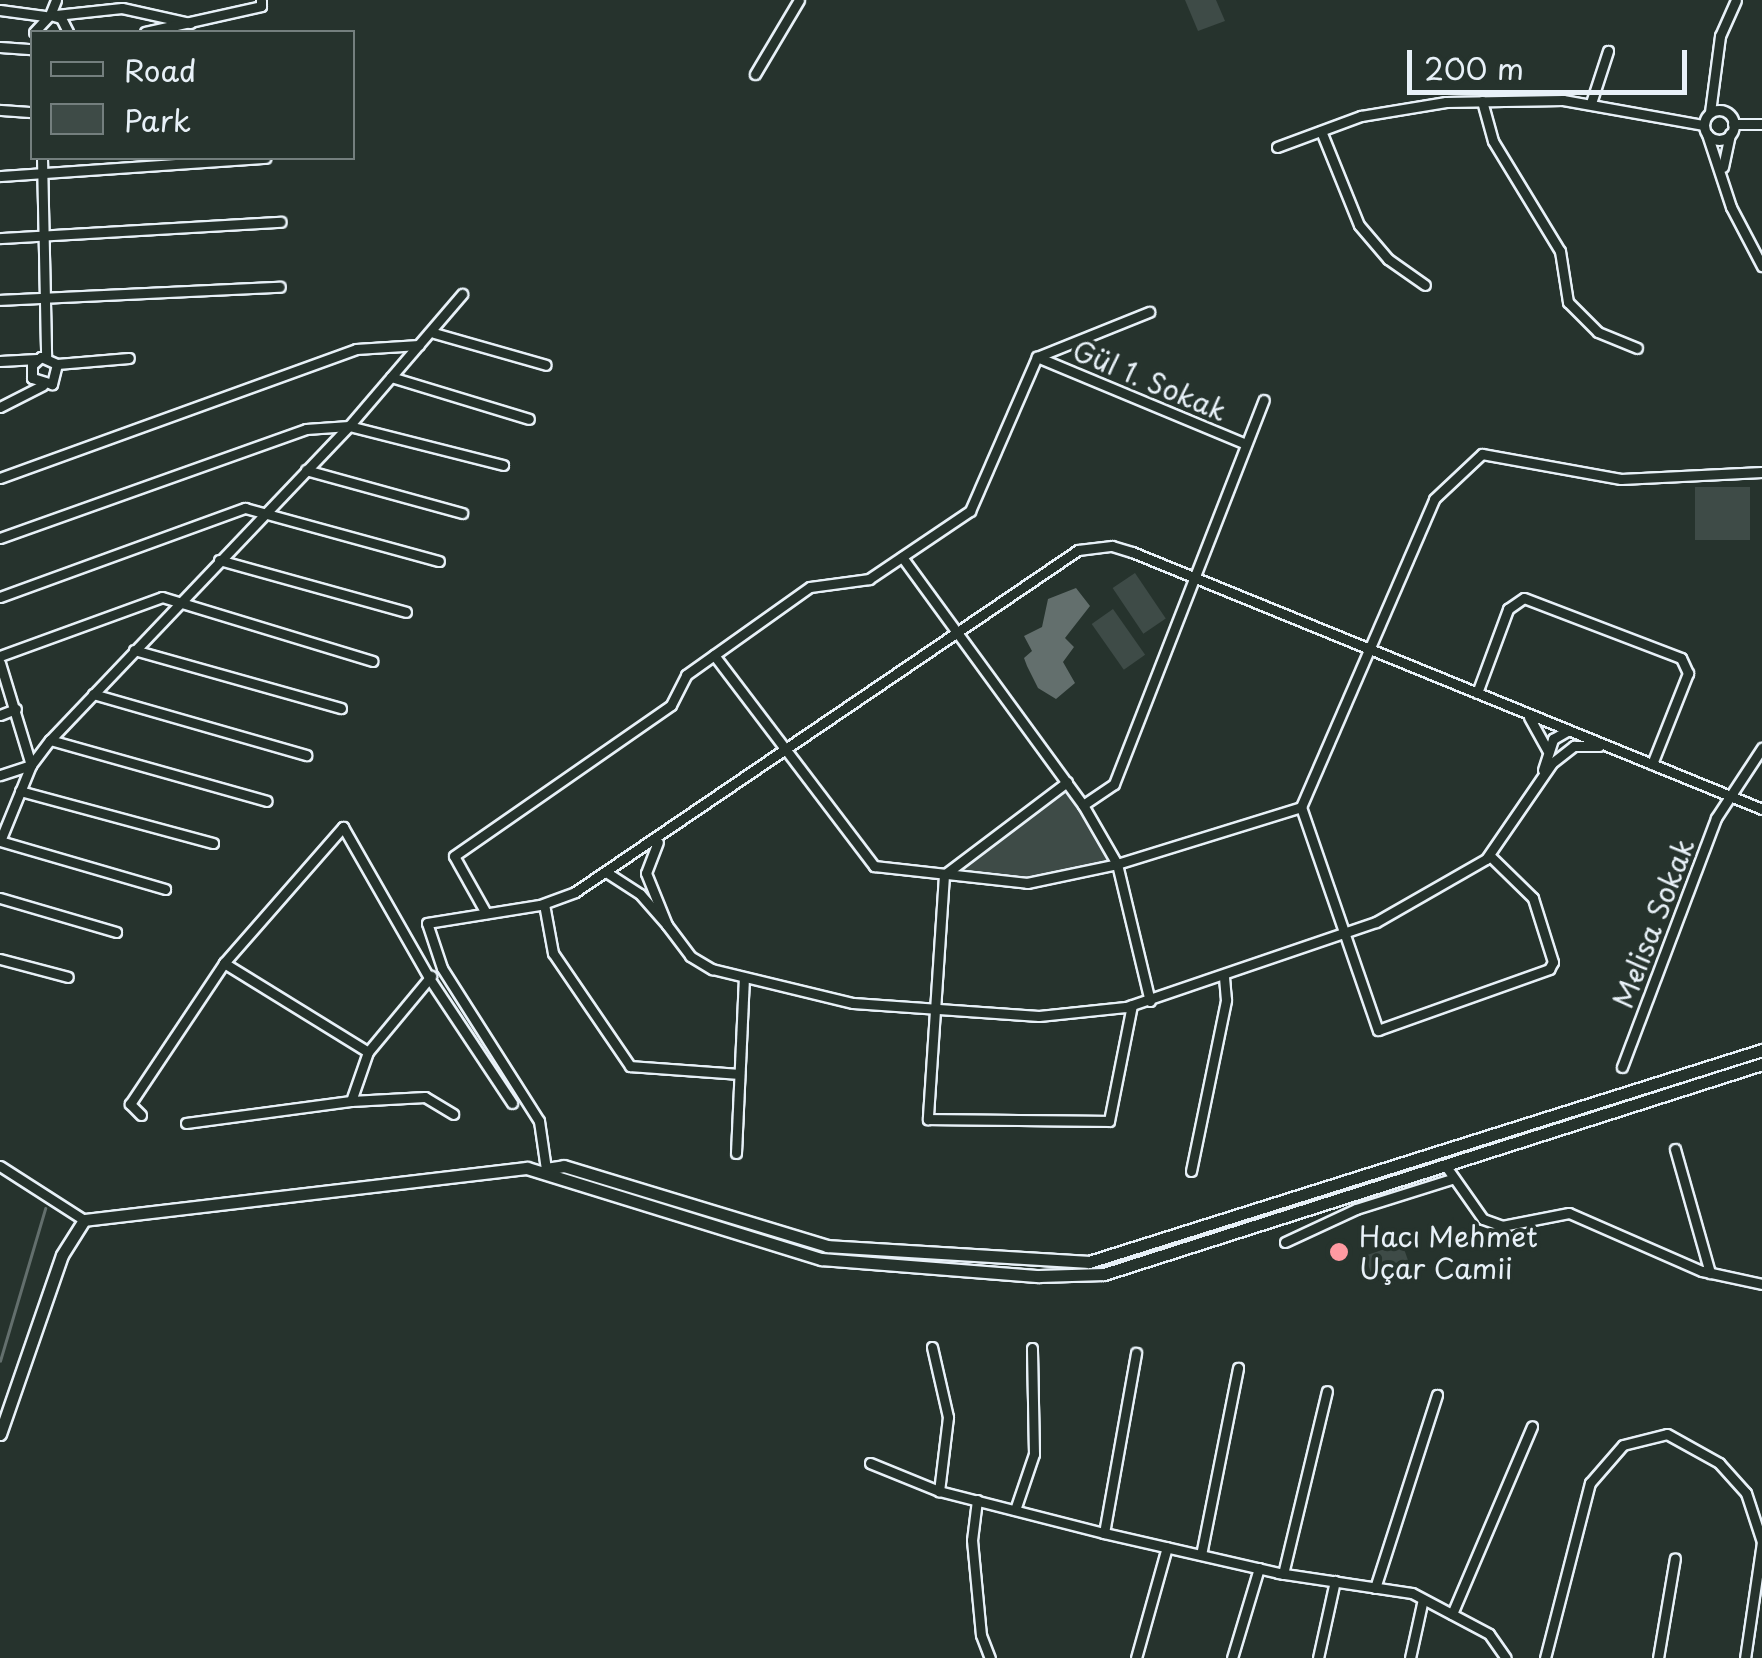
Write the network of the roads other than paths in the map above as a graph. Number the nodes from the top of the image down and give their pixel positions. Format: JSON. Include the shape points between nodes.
{"nodes":[{"id":1,"x":56,"y":0,"type":"edge"},
{"id":2,"x":262,"y":0,"type":"edge"},
{"id":3,"x":799,"y":0,"type":"edge"},
{"id":4,"x":1736,"y":0,"type":"edge"},
{"id":5,"x":0,"y":10,"type":"edge"},
{"id":6,"x":50,"y":15,"type":"junction"},
{"id":7,"x":190,"y":22,"type":"junction"},
{"id":8,"x":36,"y":30,"type":"edge"},
{"id":9,"x":66,"y":30,"type":"edge"},
{"id":10,"x":153,"y":30,"type":"edge"},
{"id":11,"x":0,"y":47,"type":"edge"},
{"id":12,"x":30,"y":48,"type":"edge"},
{"id":13,"x":1608,"y":51,"type":"dead end"},
{"id":14,"x":755,"y":74,"type":"dead end"},
{"id":15,"x":1717,"y":85,"type":"junction"},
{"id":16,"x":1482,"y":100,"type":"junction"},
{"id":17,"x":1591,"y":104,"type":"junction"},
{"id":18,"x":0,"y":110,"type":"edge"},
{"id":19,"x":1724,"y":111,"type":"junction"},
{"id":20,"x":30,"y":112,"type":"edge"},
{"id":21,"x":1710,"y":112,"type":"junction"},
{"id":22,"x":1762,"y":124,"type":"edge"},
{"id":23,"x":1732,"y":128,"type":"junction"},
{"id":24,"x":1705,"y":129,"type":"junction"},
{"id":25,"x":1321,"y":131,"type":"junction"},
{"id":26,"x":1277,"y":147,"type":"dead end"},
{"id":27,"x":42,"y":160,"type":"edge"},
{"id":28,"x":243,"y":160,"type":"edge"},
{"id":29,"x":1722,"y":175,"type":"junction"},
{"id":30,"x":0,"y":176,"type":"edge"},
{"id":31,"x":41,"y":178,"type":"junction"},
{"id":32,"x":281,"y":222,"type":"dead end"},
{"id":33,"x":0,"y":238,"type":"edge"},
{"id":34,"x":41,"y":239,"type":"junction"},
{"id":35,"x":1762,"y":266,"type":"edge"},
{"id":36,"x":1425,"y":286,"type":"dead end"},
{"id":37,"x":280,"y":287,"type":"dead end"},
{"id":38,"x":462,"y":294,"type":"dead end"},
{"id":39,"x":42,"y":299,"type":"junction"},
{"id":40,"x":0,"y":300,"type":"edge"},
{"id":41,"x":1149,"y":312,"type":"dead end"},
{"id":42,"x":434,"y":333,"type":"junction"},
{"id":43,"x":419,"y":345,"type":"junction"},
{"id":44,"x":1637,"y":348,"type":"dead end"},
{"id":45,"x":1037,"y":356,"type":"junction"},
{"id":46,"x":42,"y":358,"type":"junction"},
{"id":47,"x":129,"y":358,"type":"dead end"},
{"id":48,"x":0,"y":361,"type":"edge"},
{"id":49,"x":57,"y":364,"type":"junction"},
{"id":50,"x":546,"y":365,"type":"dead end"},
{"id":51,"x":391,"y":377,"type":"junction"},
{"id":52,"x":43,"y":385,"type":"junction"},
{"id":53,"x":1264,"y":400,"type":"dead end"},
{"id":54,"x":0,"y":407,"type":"edge"},
{"id":55,"x":529,"y":419,"type":"dead end"},
{"id":56,"x":349,"y":426,"type":"junction"},
{"id":57,"x":1246,"y":444,"type":"junction"},
{"id":58,"x":502,"y":465,"type":"dead end"},
{"id":59,"x":306,"y":470,"type":"junction"},
{"id":60,"x":1762,"y":472,"type":"edge"},
{"id":61,"x":0,"y":478,"type":"edge"},
{"id":62,"x":264,"y":512,"type":"junction"},
{"id":63,"x":462,"y":514,"type":"dead end"},
{"id":64,"x":0,"y":538,"type":"edge"},
{"id":65,"x":902,"y":558,"type":"junction"},
{"id":66,"x":219,"y":560,"type":"junction"},
{"id":67,"x":439,"y":561,"type":"dead end"},
{"id":68,"x":1193,"y":577,"type":"junction"},
{"id":69,"x":0,"y":597,"type":"edge"},
{"id":70,"x":180,"y":602,"type":"junction"},
{"id":71,"x":406,"y":612,"type":"dead end"},
{"id":72,"x":958,"y":631,"type":"junction"},
{"id":73,"x":134,"y":650,"type":"junction"},
{"id":74,"x":1372,"y":650,"type":"junction"},
{"id":75,"x":714,"y":655,"type":"junction"},
{"id":76,"x":0,"y":656,"type":"edge"},
{"id":77,"x":372,"y":662,"type":"dead end"},
{"id":78,"x":0,"y":663,"type":"edge"},
{"id":79,"x":1476,"y":693,"type":"junction"},
{"id":80,"x":93,"y":694,"type":"junction"},
{"id":81,"x":341,"y":708,"type":"dead end"},
{"id":82,"x":16,"y":709,"type":"junction"},
{"id":83,"x":1523,"y":712,"type":"junction"},
{"id":84,"x":0,"y":715,"type":"edge"},
{"id":85,"x":1571,"y":732,"type":"junction"},
{"id":86,"x":50,"y":740,"type":"junction"},
{"id":87,"x":1607,"y":746,"type":"junction"},
{"id":88,"x":1762,"y":748,"type":"edge"},
{"id":89,"x":791,"y":749,"type":"junction"},
{"id":90,"x":306,"y":755,"type":"dead end"},
{"id":91,"x":1547,"y":758,"type":"junction"},
{"id":92,"x":31,"y":764,"type":"junction"},
{"id":93,"x":1652,"y":764,"type":"junction"},
{"id":94,"x":0,"y":776,"type":"edge"},
{"id":95,"x":1067,"y":782,"type":"junction"},
{"id":96,"x":1538,"y":782,"type":"junction"},
{"id":97,"x":20,"y":791,"type":"junction"},
{"id":98,"x":1726,"y":795,"type":"junction"},
{"id":99,"x":267,"y":801,"type":"dead end"},
{"id":100,"x":1084,"y":805,"type":"junction"},
{"id":101,"x":1301,"y":807,"type":"junction"},
{"id":102,"x":1762,"y":809,"type":"edge"},
{"id":103,"x":664,"y":835,"type":"junction"},
{"id":104,"x":0,"y":841,"type":"edge"},
{"id":105,"x":214,"y":843,"type":"dead end"},
{"id":106,"x":1490,"y":856,"type":"junction"},
{"id":107,"x":619,"y":864,"type":"junction"},
{"id":108,"x":1118,"y":864,"type":"junction"},
{"id":109,"x":606,"y":872,"type":"junction"},
{"id":110,"x":944,"y":874,"type":"junction"},
{"id":111,"x":647,"y":880,"type":"junction"},
{"id":112,"x":165,"y":889,"type":"dead end"},
{"id":113,"x":0,"y":898,"type":"edge"},
{"id":114,"x":544,"y":904,"type":"junction"},
{"id":115,"x":486,"y":913,"type":"junction"},
{"id":116,"x":667,"y":925,"type":"junction"},
{"id":117,"x":116,"y":932,"type":"dead end"},
{"id":118,"x":1347,"y":936,"type":"junction"},
{"id":119,"x":0,"y":960,"type":"edge"},
{"id":120,"x":224,"y":963,"type":"junction"},
{"id":121,"x":442,"y":968,"type":"junction"},
{"id":122,"x":68,"y":977,"type":"dead end"},
{"id":123,"x":1224,"y":977,"type":"junction"},
{"id":124,"x":429,"y":978,"type":"junction"},
{"id":125,"x":744,"y":978,"type":"junction"},
{"id":126,"x":1150,"y":1000,"type":"junction"},
{"id":127,"x":1132,"y":1005,"type":"junction"},
{"id":128,"x":933,"y":1010,"type":"junction"},
{"id":129,"x":1762,"y":1050,"type":"edge"},
{"id":130,"x":368,"y":1052,"type":"junction"},
{"id":131,"x":1762,"y":1064,"type":"edge"},
{"id":132,"x":1622,"y":1067,"type":"dead end"},
{"id":133,"x":739,"y":1074,"type":"junction"},
{"id":134,"x":351,"y":1102,"type":"junction"},
{"id":135,"x":512,"y":1104,"type":"dead end"},
{"id":136,"x":453,"y":1114,"type":"dead end"},
{"id":137,"x":141,"y":1115,"type":"dead end"},
{"id":138,"x":186,"y":1123,"type":"dead end"},
{"id":139,"x":1675,"y":1149,"type":"dead end"},
{"id":140,"x":736,"y":1154,"type":"dead end"},
{"id":141,"x":1445,"y":1165,"type":"junction"},
{"id":142,"x":0,"y":1166,"type":"edge"},
{"id":143,"x":546,"y":1169,"type":"junction"},
{"id":144,"x":1191,"y":1171,"type":"dead end"},
{"id":145,"x":1452,"y":1179,"type":"junction"},
{"id":146,"x":84,"y":1220,"type":"junction"},
{"id":147,"x":1285,"y":1242,"type":"dead end"},
{"id":148,"x":1145,"y":1254,"type":"junction"},
{"id":149,"x":1710,"y":1273,"type":"junction"},
{"id":150,"x":1762,"y":1284,"type":"edge"},
{"id":151,"x":932,"y":1347,"type":"dead end"},
{"id":152,"x":1032,"y":1348,"type":"dead end"},
{"id":153,"x":1136,"y":1353,"type":"dead end"},
{"id":154,"x":1238,"y":1368,"type":"dead end"},
{"id":155,"x":1327,"y":1392,"type":"dead end"},
{"id":156,"x":1437,"y":1395,"type":"dead end"},
{"id":157,"x":1532,"y":1426,"type":"dead end"},
{"id":158,"x":0,"y":1434,"type":"edge"},
{"id":159,"x":870,"y":1463,"type":"dead end"},
{"id":160,"x":940,"y":1491,"type":"junction"},
{"id":161,"x":977,"y":1500,"type":"junction"},
{"id":162,"x":1015,"y":1510,"type":"junction"},
{"id":163,"x":1104,"y":1533,"type":"junction"},
{"id":164,"x":1167,"y":1547,"type":"junction"},
{"id":165,"x":1202,"y":1555,"type":"junction"},
{"id":166,"x":1674,"y":1558,"type":"dead end"},
{"id":167,"x":1259,"y":1568,"type":"junction"},
{"id":168,"x":1283,"y":1574,"type":"junction"},
{"id":169,"x":1335,"y":1582,"type":"junction"},
{"id":170,"x":1375,"y":1588,"type":"junction"},
{"id":171,"x":1423,"y":1599,"type":"junction"},
{"id":172,"x":1452,"y":1614,"type":"junction"},
{"id":173,"x":990,"y":1658,"type":"edge"},
{"id":174,"x":1136,"y":1658,"type":"edge"},
{"id":175,"x":1232,"y":1658,"type":"edge"},
{"id":176,"x":1318,"y":1658,"type":"edge"},
{"id":177,"x":1410,"y":1658,"type":"edge"},
{"id":178,"x":1506,"y":1658,"type":"edge"},
{"id":179,"x":1545,"y":1658,"type":"edge"},
{"id":180,"x":1658,"y":1658,"type":"edge"},
{"id":181,"x":1745,"y":1658,"type":"edge"}],
"edges":[{"from":1,"to":6,"type":"street"},
{"from":2,"to":7,"type":"street","via":[[261,6]]},
{"from":3,"to":14,"type":"street"},
{"from":4,"to":15,"type":"street","via":[[1720,36]]},
{"from":5,"to":6,"type":"street"},
{"from":6,"to":7,"type":"street","via":[[122,8]]},
{"from":6,"to":8,"type":"street"},
{"from":6,"to":9,"type":"street"},
{"from":7,"to":10,"type":"street"},
{"from":11,"to":12,"type":"street"},
{"from":13,"to":17,"type":"street"},
{"from":15,"to":19,"type":"street"},
{"from":15,"to":21,"type":"street"},
{"from":16,"to":17,"type":"street"},
{"from":16,"to":25,"type":"street","via":[[1405,106]]},
{"from":16,"to":44,"type":"street","via":[[1500,154],[1560,251],[1568,302],[1598,332]]},
{"from":17,"to":24,"type":"street"},
{"from":18,"to":20,"type":"street"},
{"from":19,"to":21,"type":"street"},
{"from":19,"to":23,"type":"street"},
{"from":21,"to":24,"type":"street"},
{"from":22,"to":23,"type":"street"},
{"from":23,"to":24,"type":"street","via":[[1720,139]]},
{"from":23,"to":29,"type":"street"},
{"from":24,"to":29,"type":"street"},
{"from":25,"to":26,"type":"street"},
{"from":25,"to":36,"type":"street","via":[[1359,225],[1388,259]]},
{"from":27,"to":31,"type":"street"},
{"from":28,"to":31,"type":"street"},
{"from":29,"to":35,"type":"street","via":[[1737,222]]},
{"from":30,"to":31,"type":"street"},
{"from":31,"to":34,"type":"street"},
{"from":32,"to":34,"type":"street"},
{"from":33,"to":34,"type":"street"},
{"from":34,"to":39,"type":"street"},
{"from":37,"to":39,"type":"street"},
{"from":38,"to":42,"type":"street"},
{"from":39,"to":40,"type":"street"},
{"from":39,"to":46,"type":"street"},
{"from":41,"to":45,"type":"street"},
{"from":42,"to":43,"type":"street"},
{"from":42,"to":50,"type":"street"},
{"from":43,"to":51,"type":"street"},
{"from":43,"to":61,"type":"street","via":[[356,350]]},
{"from":45,"to":57,"type":"street","name":"Gül 1. Sokak"},
{"from":45,"to":65,"type":"street","via":[[970,511]]},
{"from":46,"to":48,"type":"street"},
{"from":46,"to":49,"type":"street"},
{"from":46,"to":52,"type":"street","via":[[31,374]]},
{"from":47,"to":49,"type":"street"},
{"from":49,"to":52,"type":"street","via":[[56,381]]},
{"from":51,"to":55,"type":"street"},
{"from":51,"to":56,"type":"street"},
{"from":52,"to":54,"type":"street"},
{"from":53,"to":57,"type":"street"},
{"from":56,"to":58,"type":"street"},
{"from":56,"to":59,"type":"street"},
{"from":56,"to":64,"type":"street","via":[[306,428]]},
{"from":57,"to":68,"type":"street"},
{"from":59,"to":62,"type":"street"},
{"from":59,"to":63,"type":"street"},
{"from":60,"to":74,"type":"street","via":[[1621,480],[1482,454],[1434,499]]},
{"from":62,"to":66,"type":"street"},
{"from":62,"to":67,"type":"street"},
{"from":62,"to":69,"type":"street","via":[[245,508]]},
{"from":65,"to":72,"type":"street"},
{"from":65,"to":75,"type":"street","via":[[870,579],[810,587]]},
{"from":66,"to":70,"type":"street"},
{"from":66,"to":71,"type":"street"},
{"from":68,"to":72,"type":"street","via":[[1132,552],[1090,546]]},
{"from":68,"to":74,"type":"street"},
{"from":68,"to":100,"type":"street","via":[[1114,784]]},
{"from":70,"to":73,"type":"street"},
{"from":70,"to":76,"type":"street","via":[[162,597]]},
{"from":70,"to":77,"type":"street"},
{"from":72,"to":89,"type":"street"},
{"from":72,"to":95,"type":"street"},
{"from":73,"to":80,"type":"street"},
{"from":73,"to":81,"type":"street"},
{"from":74,"to":79,"type":"street"},
{"from":74,"to":101,"type":"street"},
{"from":75,"to":89,"type":"street"},
{"from":75,"to":115,"type":"street","via":[[686,675],[671,705],[454,856]]},
{"from":78,"to":82,"type":"street"},
{"from":79,"to":83,"type":"street"},
{"from":79,"to":93,"type":"street","via":[[1508,610],[1524,598],[1682,658],[1688,673]]},
{"from":80,"to":86,"type":"street"},
{"from":80,"to":90,"type":"street"},
{"from":82,"to":84,"type":"street"},
{"from":82,"to":92,"type":"street"},
{"from":83,"to":85,"type":"street"},
{"from":83,"to":91,"type":"street","via":[[1543,732]]},
{"from":85,"to":87,"type":"street"},
{"from":85,"to":91,"type":"street","via":[[1556,735]]},
{"from":86,"to":92,"type":"street"},
{"from":86,"to":99,"type":"street"},
{"from":87,"to":93,"type":"street"},
{"from":87,"to":96,"type":"street","via":[[1574,746]]},
{"from":88,"to":98,"type":"street","name":"Melisa Sokak"},
{"from":89,"to":103,"type":"street"},
{"from":89,"to":110,"type":"street","via":[[874,866]]},
{"from":91,"to":96,"type":"street"},
{"from":92,"to":94,"type":"street"},
{"from":92,"to":97,"type":"street"},
{"from":93,"to":98,"type":"street"},
{"from":95,"to":100,"type":"street"},
{"from":95,"to":110,"type":"street"},
{"from":96,"to":106,"type":"street"},
{"from":97,"to":104,"type":"street"},
{"from":97,"to":105,"type":"street"},
{"from":98,"to":102,"type":"street"},
{"from":98,"to":132,"type":"street","name":"Melisa Sokak"},
{"from":100,"to":108,"type":"street"},
{"from":101,"to":108,"type":"street"},
{"from":101,"to":118,"type":"street"},
{"from":103,"to":107,"type":"street"},
{"from":103,"to":111,"type":"street","via":[[652,852]]},
{"from":104,"to":112,"type":"street"},
{"from":106,"to":118,"type":"street"},
{"from":106,"to":118,"type":"street","via":[[1533,898],[1553,962],[1549,969],[1378,1030]]},
{"from":107,"to":109,"type":"street"},
{"from":107,"to":111,"type":"street","via":[[640,865]]},
{"from":108,"to":110,"type":"street","via":[[1028,883]]},
{"from":108,"to":126,"type":"street"},
{"from":109,"to":114,"type":"street"},
{"from":109,"to":116,"type":"street","via":[[640,894]]},
{"from":110,"to":128,"type":"street"},
{"from":111,"to":116,"type":"street"},
{"from":113,"to":117,"type":"street"},
{"from":114,"to":115,"type":"street"},
{"from":114,"to":133,"type":"street","via":[[553,953],[630,1066]]},
{"from":115,"to":121,"type":"street","via":[[426,923]]},
{"from":116,"to":125,"type":"street","via":[[700,963]]},
{"from":118,"to":123,"type":"street"},
{"from":119,"to":122,"type":"street"},
{"from":120,"to":124,"type":"street","via":[[343,827]]},
{"from":120,"to":130,"type":"street"},
{"from":120,"to":137,"type":"street","via":[[130,1104]]},
{"from":121,"to":124,"type":"street"},
{"from":121,"to":143,"type":"street","via":[[525,1092],[540,1121]]},
{"from":123,"to":126,"type":"street"},
{"from":123,"to":144,"type":"street","via":[[1226,1000]]},
{"from":124,"to":130,"type":"street"},
{"from":124,"to":135,"type":"street"},
{"from":125,"to":128,"type":"street","via":[[853,1004]]},
{"from":125,"to":133,"type":"street"},
{"from":126,"to":127,"type":"street"},
{"from":127,"to":128,"type":"street","via":[[1039,1016]]},
{"from":127,"to":128,"type":"street","via":[[1109,1120],[928,1119]]},
{"from":129,"to":148,"type":"main road"},
{"from":130,"to":134,"type":"street"},
{"from":131,"to":141,"type":"main road"},
{"from":133,"to":140,"type":"street"},
{"from":134,"to":136,"type":"street","via":[[424,1097]]},
{"from":134,"to":138,"type":"street"},
{"from":139,"to":149,"type":"street"},
{"from":141,"to":145,"type":"street"},
{"from":141,"to":148,"type":"main road"},
{"from":142,"to":146,"type":"street"},
{"from":143,"to":146,"type":"main road"},
{"from":143,"to":148,"type":"main road","via":[[821,1259],[1077,1276]]},
{"from":145,"to":147,"type":"street","via":[[1356,1209]]},
{"from":145,"to":149,"type":"street","via":[[1484,1219],[1502,1226],[1569,1213]]},
{"from":146,"to":158,"type":"main road","via":[[62,1255]]},
{"from":149,"to":150,"type":"street"},
{"from":151,"to":160,"type":"street","via":[[948,1417]]},
{"from":152,"to":162,"type":"street","via":[[1034,1454]]},
{"from":153,"to":163,"type":"street"},
{"from":154,"to":165,"type":"street"},
{"from":155,"to":168,"type":"street"},
{"from":156,"to":170,"type":"street"},
{"from":157,"to":172,"type":"street"},
{"from":159,"to":160,"type":"street"},
{"from":160,"to":161,"type":"street"},
{"from":161,"to":162,"type":"street"},
{"from":161,"to":173,"type":"street","via":[[974,1558],[981,1634]]},
{"from":162,"to":163,"type":"street"},
{"from":163,"to":164,"type":"street"},
{"from":164,"to":165,"type":"street"},
{"from":164,"to":174,"type":"street"},
{"from":165,"to":167,"type":"street"},
{"from":166,"to":180,"type":"street"},
{"from":167,"to":168,"type":"street"},
{"from":167,"to":175,"type":"street"},
{"from":168,"to":169,"type":"street"},
{"from":169,"to":170,"type":"street"},
{"from":169,"to":176,"type":"street"},
{"from":170,"to":171,"type":"street"},
{"from":171,"to":172,"type":"street"},
{"from":171,"to":177,"type":"street"},
{"from":172,"to":178,"type":"street","via":[[1489,1634]]},
{"from":179,"to":181,"type":"street","via":[[1590,1482],[1623,1446],[1667,1434],[1719,1463],[1746,1493],[1762,1542]]}]}
